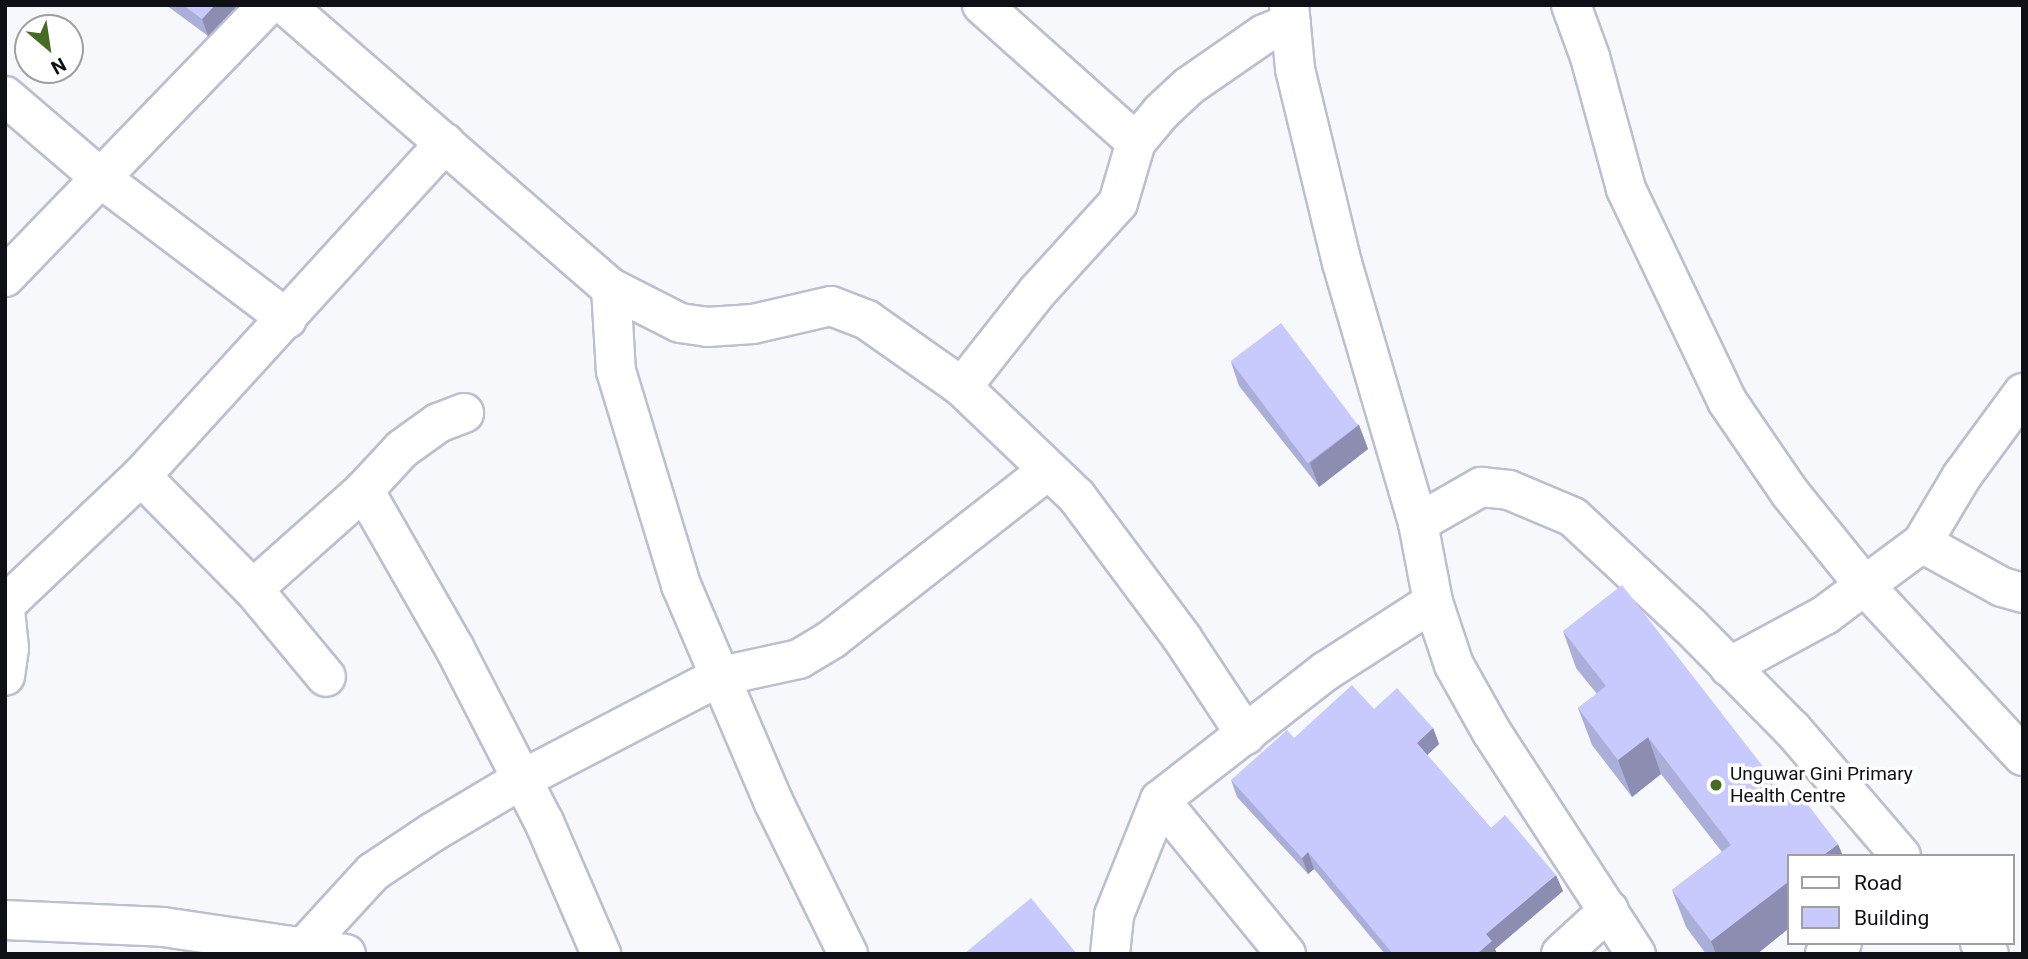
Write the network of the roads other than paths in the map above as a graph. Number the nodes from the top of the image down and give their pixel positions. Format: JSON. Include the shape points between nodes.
{"nodes":[{"id":1,"x":268,"y":5,"type":"edge"},
{"id":2,"x":285,"y":5,"type":"edge"},
{"id":3,"x":982,"y":5,"type":"edge"},
{"id":4,"x":1571,"y":5,"type":"edge"},
{"id":5,"x":1290,"y":14,"type":"edge"},
{"id":6,"x":5,"y":96,"type":"edge"},
{"id":7,"x":1136,"y":142,"type":"junction"},
{"id":8,"x":445,"y":143,"type":"junction"},
{"id":9,"x":102,"y":178,"type":"junction"},
{"id":10,"x":5,"y":277,"type":"edge"},
{"id":11,"x":611,"y":288,"type":"junction"},
{"id":12,"x":287,"y":319,"type":"junction"},
{"id":13,"x":962,"y":387,"type":"junction"},
{"id":14,"x":2023,"y":393,"type":"edge"},
{"id":15,"x":464,"y":413,"type":"dead end"},
{"id":16,"x":1048,"y":470,"type":"junction"},
{"id":17,"x":141,"y":476,"type":"junction"},
{"id":18,"x":364,"y":490,"type":"junction"},
{"id":19,"x":1418,"y":523,"type":"junction"},
{"id":20,"x":1922,"y":543,"type":"junction"},
{"id":21,"x":1865,"y":586,"type":"junction"},
{"id":22,"x":253,"y":589,"type":"junction"},
{"id":23,"x":2023,"y":593,"type":"edge"},
{"id":24,"x":1433,"y":602,"type":"junction"},
{"id":25,"x":5,"y":608,"type":"edge"},
{"id":26,"x":1729,"y":667,"type":"junction"},
{"id":27,"x":5,"y":676,"type":"edge"},
{"id":28,"x":721,"y":676,"type":"junction"},
{"id":29,"x":327,"y":677,"type":"dead end"},
{"id":30,"x":1246,"y":735,"type":"junction"},
{"id":31,"x":2023,"y":756,"type":"edge"},
{"id":32,"x":520,"y":781,"type":"junction"},
{"id":33,"x":1160,"y":800,"type":"junction"},
{"id":34,"x":1899,"y":854,"type":"edge"},
{"id":35,"x":1609,"y":910,"type":"junction"},
{"id":36,"x":5,"y":920,"type":"edge"},
{"id":37,"x":289,"y":949,"type":"edge"},
{"id":38,"x":346,"y":954,"type":"edge"},
{"id":39,"x":601,"y":954,"type":"edge"},
{"id":40,"x":848,"y":954,"type":"edge"},
{"id":41,"x":1110,"y":954,"type":"edge"},
{"id":42,"x":1286,"y":954,"type":"edge"},
{"id":43,"x":1561,"y":954,"type":"edge"},
{"id":44,"x":1636,"y":954,"type":"edge"}],
"edges":[{"from":1,"to":9,"type":"street"},
{"from":2,"to":8,"type":"street"},
{"from":3,"to":7,"type":"street"},
{"from":4,"to":21,"type":"street","via":[[1626,189],[1686,323],[1727,401],[1790,493]]},
{"from":5,"to":7,"type":"street","via":[[1189,86]]},
{"from":5,"to":19,"type":"street","via":[[1295,69],[1342,263]]},
{"from":6,"to":9,"type":"street"},
{"from":7,"to":13,"type":"street","via":[[1118,202],[1037,292]]},
{"from":8,"to":11,"type":"street"},
{"from":8,"to":12,"type":"street"},
{"from":9,"to":10,"type":"street"},
{"from":9,"to":12,"type":"street"},
{"from":11,"to":13,"type":"street","via":[[680,323],[706,327],[753,324],[831,306],[867,320]]},
{"from":11,"to":28,"type":"street","via":[[616,371],[643,470],[681,584]]},
{"from":12,"to":17,"type":"street"},
{"from":13,"to":16,"type":"street"},
{"from":14,"to":20,"type":"street","via":[[1962,476]]},
{"from":15,"to":18,"type":"street","via":[[439,423],[402,449]]},
{"from":16,"to":28,"type":"street","via":[[832,639],[772,668]]},
{"from":16,"to":30,"type":"street","via":[[1077,498],[1182,638]]},
{"from":17,"to":22,"type":"street"},
{"from":17,"to":25,"type":"street"},
{"from":18,"to":22,"type":"street"},
{"from":18,"to":32,"type":"street","via":[[455,649]]},
{"from":19,"to":24,"type":"street"},
{"from":19,"to":26,"type":"street","via":[[1481,487],[1509,490],[1573,517]]},
{"from":20,"to":21,"type":"street"},
{"from":20,"to":23,"type":"street","via":[[2002,587]]},
{"from":21,"to":26,"type":"street","via":[[1825,615]]},
{"from":21,"to":31,"type":"street"},
{"from":22,"to":29,"type":"street"},
{"from":24,"to":30,"type":"street","via":[[1326,671]]},
{"from":24,"to":35,"type":"street","via":[[1454,665],[1479,709]]},
{"from":25,"to":27,"type":"street","via":[[9,648]]},
{"from":26,"to":34,"type":"street","via":[[1793,730]]},
{"from":28,"to":32,"type":"street"},
{"from":28,"to":40,"type":"street","via":[[774,803]]},
{"from":30,"to":33,"type":"street"},
{"from":32,"to":37,"type":"street","via":[[373,872]]},
{"from":32,"to":39,"type":"street","via":[[544,822]]},
{"from":33,"to":41,"type":"street","via":[[1114,915]]},
{"from":33,"to":42,"type":"street"},
{"from":35,"to":43,"type":"street"},
{"from":35,"to":44,"type":"street"},
{"from":36,"to":37,"type":"street","via":[[163,927]]},
{"from":37,"to":38,"type":"street"}]}
